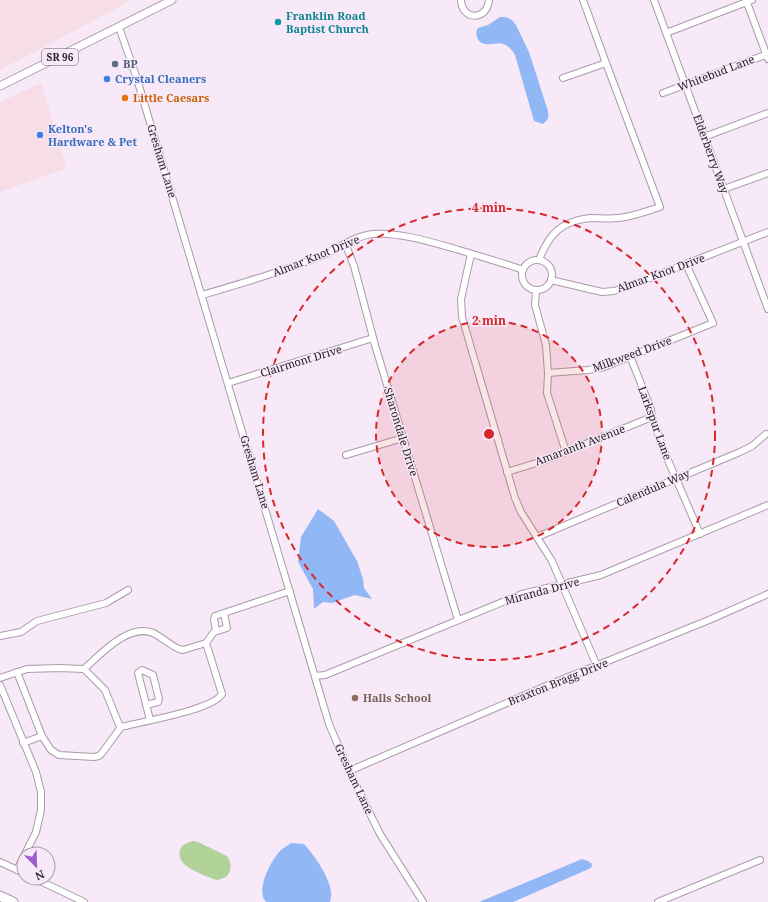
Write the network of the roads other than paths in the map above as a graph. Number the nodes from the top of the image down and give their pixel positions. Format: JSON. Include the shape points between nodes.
{"nodes":[{"id":1,"x":172,"y":0,"type":"edge"},
{"id":2,"x":461,"y":0,"type":"edge"},
{"id":3,"x":489,"y":0,"type":"edge"},
{"id":4,"x":583,"y":0,"type":"edge"},
{"id":5,"x":654,"y":0,"type":"edge"},
{"id":6,"x":748,"y":1,"type":"edge"},
{"id":7,"x":119,"y":27,"type":"junction"},
{"id":8,"x":666,"y":33,"type":"junction"},
{"id":9,"x":767,"y":56,"type":"edge"},
{"id":10,"x":606,"y":63,"type":"junction"},
{"id":11,"x":563,"y":78,"type":"dead end"},
{"id":12,"x":685,"y":84,"type":"junction"},
{"id":13,"x":0,"y":86,"type":"edge"},
{"id":14,"x":663,"y":93,"type":"dead end"},
{"id":15,"x":768,"y":113,"type":"edge"},
{"id":16,"x":704,"y":137,"type":"junction"},
{"id":17,"x":768,"y":173,"type":"edge"},
{"id":18,"x":724,"y":189,"type":"junction"},
{"id":19,"x":768,"y":232,"type":"edge"},
{"id":20,"x":743,"y":241,"type":"junction"},
{"id":21,"x":345,"y":243,"type":"junction"},
{"id":22,"x":471,"y":254,"type":"junction"},
{"id":23,"x":539,"y":260,"type":"junction"},
{"id":24,"x":686,"y":264,"type":"junction"},
{"id":25,"x":523,"y":270,"type":"junction"},
{"id":26,"x":551,"y":280,"type":"junction"},
{"id":27,"x":536,"y":290,"type":"junction"},
{"id":28,"x":765,"y":294,"type":"edge"},
{"id":29,"x":202,"y":295,"type":"junction"},
{"id":30,"x":768,"y":309,"type":"edge"},
{"id":31,"x":373,"y":338,"type":"junction"},
{"id":32,"x":630,"y":356,"type":"junction"},
{"id":33,"x":548,"y":372,"type":"junction"},
{"id":34,"x":228,"y":383,"type":"junction"},
{"id":35,"x":652,"y":417,"type":"junction"},
{"id":36,"x":766,"y":434,"type":"dead end"},
{"id":37,"x":403,"y":438,"type":"junction"},
{"id":38,"x":566,"y":452,"type":"junction"},
{"id":39,"x":346,"y":455,"type":"dead end"},
{"id":40,"x":507,"y":472,"type":"junction"},
{"id":41,"x":676,"y":479,"type":"junction"},
{"id":42,"x":768,"y":505,"type":"edge"},
{"id":43,"x":700,"y":534,"type":"junction"},
{"id":44,"x":537,"y":537,"type":"junction"},
{"id":45,"x":562,"y":584,"type":"junction"},
{"id":46,"x":128,"y":590,"type":"dead end"},
{"id":47,"x":290,"y":591,"type":"junction"},
{"id":48,"x":768,"y":594,"type":"edge"},
{"id":49,"x":224,"y":613,"type":"junction"},
{"id":50,"x":458,"y":620,"type":"junction"},
{"id":51,"x":216,"y":631,"type":"junction"},
{"id":52,"x":0,"y":636,"type":"edge"},
{"id":53,"x":206,"y":643,"type":"junction"},
{"id":54,"x":597,"y":666,"type":"junction"},
{"id":55,"x":84,"y":670,"type":"junction"},
{"id":56,"x":17,"y":672,"type":"junction"},
{"id":57,"x":315,"y":676,"type":"junction"},
{"id":58,"x":0,"y":678,"type":"edge"},
{"id":59,"x":0,"y":684,"type":"edge"},
{"id":60,"x":146,"y":705,"type":"junction"},
{"id":61,"x":150,"y":720,"type":"junction"},
{"id":62,"x":120,"y":728,"type":"junction"},
{"id":63,"x":42,"y":736,"type":"junction"},
{"id":64,"x":23,"y":743,"type":"junction"},
{"id":65,"x":349,"y":771,"type":"junction"},
{"id":66,"x":29,"y":846,"type":"edge"},
{"id":67,"x":760,"y":860,"type":"dead end"},
{"id":68,"x":0,"y":862,"type":"edge"},
{"id":69,"x":16,"y":870,"type":"edge"},
{"id":70,"x":51,"y":886,"type":"edge"},
{"id":71,"x":0,"y":896,"type":"edge"},
{"id":72,"x":13,"y":902,"type":"edge"},
{"id":73,"x":84,"y":902,"type":"edge"},
{"id":74,"x":423,"y":902,"type":"edge"},
{"id":75,"x":658,"y":902,"type":"edge"}],
"edges":[{"from":1,"to":7,"type":"main road","number":"SR 96"},
{"from":2,"to":3,"type":"street","via":[[463,9],[476,16],[484,12]]},
{"from":4,"to":10,"type":"street"},
{"from":5,"to":8,"type":"street","name":"Elderberry Way"},
{"from":6,"to":8,"type":"street"},
{"from":6,"to":9,"type":"street"},
{"from":7,"to":13,"type":"main road","number":"SR 96"},
{"from":7,"to":29,"type":"street","name":"Gresham Lane","via":[[138,79]]},
{"from":8,"to":12,"type":"street","name":"Elderberry Way"},
{"from":9,"to":12,"type":"street","name":"Whitebud Lane"},
{"from":10,"to":11,"type":"street"},
{"from":10,"to":23,"type":"street","via":[[660,207],[619,218],[572,221],[558,229]]},
{"from":12,"to":14,"type":"street","name":"Whitebud Lane"},
{"from":12,"to":16,"type":"street","name":"Elderberry Way"},
{"from":15,"to":16,"type":"street"},
{"from":16,"to":18,"type":"street","name":"Elderberry Way"},
{"from":17,"to":18,"type":"street"},
{"from":18,"to":20,"type":"street","name":"Elderberry Way"},
{"from":19,"to":20,"type":"street","name":"Almar Knot Drive"},
{"from":20,"to":24,"type":"street","name":"Almar Knot Drive"},
{"from":20,"to":28,"type":"street","name":"Elderberry Way"},
{"from":21,"to":22,"type":"street","name":"Almar Knot Drive","via":[[373,234],[395,235],[428,241]]},
{"from":21,"to":29,"type":"street","name":"Almar Knot Drive","via":[[324,255],[294,266]]},
{"from":21,"to":31,"type":"street","name":"Sharondale Drive","via":[[354,266]]},
{"from":22,"to":25,"type":"street","name":"Almar Knot Drive"},
{"from":22,"to":40,"type":"street","via":[[461,299],[462,317]]},
{"from":23,"to":25,"type":"street","via":[[530,262]]},
{"from":23,"to":26,"type":"street","via":[[549,266]]},
{"from":24,"to":26,"type":"street","name":"Almar Knot Drive","via":[[614,291],[602,292]]},
{"from":24,"to":32,"type":"street","name":"Milkweed Drive","via":[[713,323]]},
{"from":25,"to":27,"type":"street","via":[[524,284]]},
{"from":26,"to":27,"type":"street","via":[[545,288]]},
{"from":27,"to":33,"type":"street","via":[[535,305],[546,345]]},
{"from":28,"to":30,"type":"street","name":"Elderberry Way"},
{"from":29,"to":34,"type":"street","name":"Gresham Lane"},
{"from":31,"to":34,"type":"street","name":"Clairmont Drive"},
{"from":31,"to":37,"type":"street","name":"Sharondale Drive"},
{"from":32,"to":33,"type":"street","name":"Milkweed Drive","via":[[597,369]]},
{"from":32,"to":35,"type":"street","name":"Larkspur Lane"},
{"from":33,"to":38,"type":"street","via":[[549,400]]},
{"from":34,"to":47,"type":"street","name":"Gresham Lane"},
{"from":35,"to":38,"type":"street","name":"Amaranth Avenue"},
{"from":35,"to":41,"type":"street","name":"Larkspur Lane"},
{"from":36,"to":41,"type":"street","name":"Calendula Way","via":[[740,452]]},
{"from":37,"to":39,"type":"street"},
{"from":37,"to":50,"type":"street","name":"Sharondale Drive"},
{"from":38,"to":40,"type":"street","name":"Amaranth Avenue"},
{"from":40,"to":44,"type":"street","via":[[521,512]]},
{"from":41,"to":43,"type":"street","name":"Larkspur Lane"},
{"from":41,"to":44,"type":"street","name":"Calendula Way"},
{"from":42,"to":43,"type":"street","name":"Miranda Drive"},
{"from":43,"to":45,"type":"street","name":"Miranda Drive","via":[[601,575]]},
{"from":44,"to":45,"type":"street"},
{"from":45,"to":50,"type":"street","name":"Miranda Drive","via":[[522,594]]},
{"from":45,"to":54,"type":"street"},
{"from":46,"to":52,"type":"street","via":[[106,602],[37,621],[21,632]]},
{"from":47,"to":49,"type":"street"},
{"from":47,"to":57,"type":"street","name":"Gresham Lane"},
{"from":48,"to":54,"type":"street","name":"Braxton Bragg Drive"},
{"from":49,"to":51,"type":"street","via":[[215,616]]},
{"from":49,"to":51,"type":"street","via":[[228,628]]},
{"from":50,"to":57,"type":"street","name":"Miranda Drive","via":[[325,675]]},
{"from":51,"to":53,"type":"street"},
{"from":53,"to":55,"type":"street","via":[[183,650],[152,633],[133,633],[105,649]]},
{"from":53,"to":61,"type":"street","via":[[222,694],[220,697],[190,710]]},
{"from":54,"to":65,"type":"street","name":"Braxton Bragg Drive"},
{"from":55,"to":56,"type":"street","via":[[32,668]]},
{"from":55,"to":62,"type":"street","via":[[106,690]]},
{"from":56,"to":58,"type":"street"},
{"from":56,"to":63,"type":"street"},
{"from":57,"to":65,"type":"street","name":"Gresham Lane","via":[[329,724]]},
{"from":59,"to":64,"type":"street"},
{"from":60,"to":60,"type":"street","via":[[138,673],[142,670],[153,676],[159,699],[158,702]]},
{"from":60,"to":61,"type":"street"},
{"from":61,"to":62,"type":"street"},
{"from":62,"to":63,"type":"street","via":[[102,753],[94,757],[59,755],[51,750]]},
{"from":63,"to":64,"type":"street"},
{"from":64,"to":66,"type":"street","via":[[36,772],[41,792],[41,810],[36,832]]},
{"from":65,"to":74,"type":"street","name":"Gresham Lane","via":[[380,834]]},
{"from":67,"to":75,"type":"street"},
{"from":68,"to":69,"type":"street"},
{"from":70,"to":73,"type":"street"},
{"from":71,"to":72,"type":"highway"}]}
